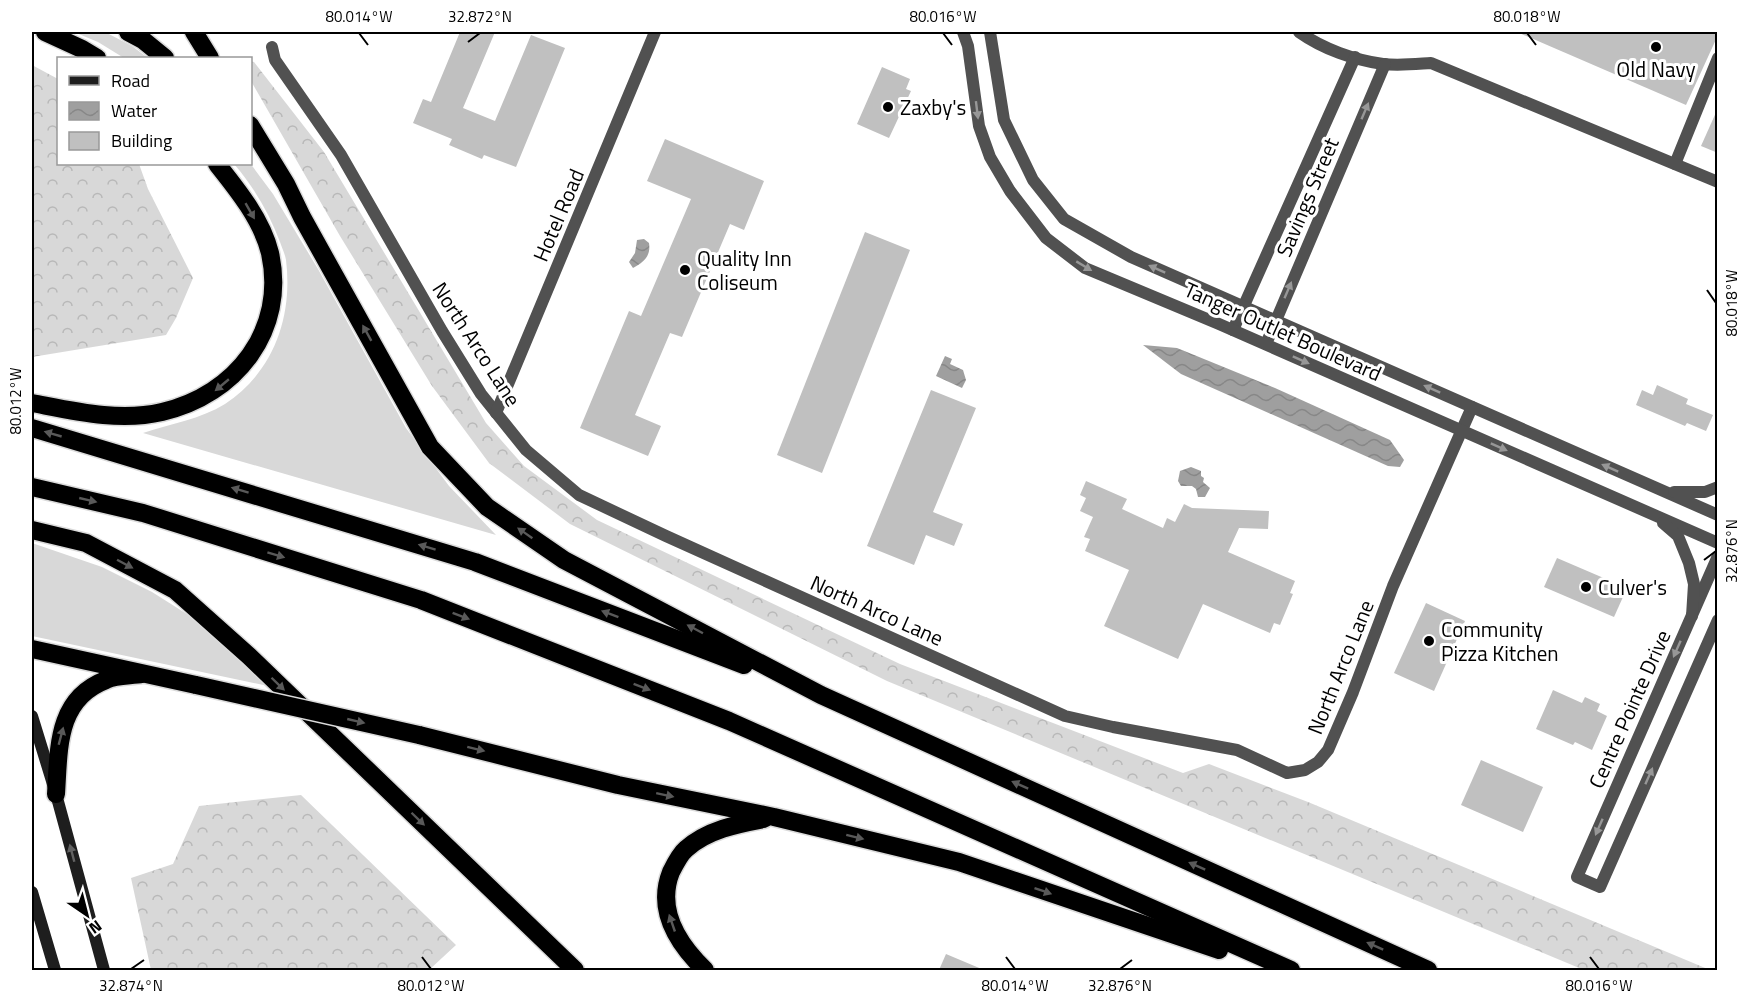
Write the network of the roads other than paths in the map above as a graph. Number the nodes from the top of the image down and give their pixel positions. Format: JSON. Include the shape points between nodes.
{"nodes":[{"id":1,"x":45,"y":32,"type":"edge"},
{"id":2,"x":128,"y":32,"type":"edge"},
{"id":3,"x":194,"y":32,"type":"edge"},
{"id":4,"x":655,"y":32,"type":"edge"},
{"id":5,"x":963,"y":32,"type":"edge"},
{"id":6,"x":990,"y":32,"type":"edge"},
{"id":7,"x":1299,"y":32,"type":"edge"},
{"id":8,"x":1317,"y":37,"type":"edge"},
{"id":9,"x":272,"y":47,"type":"dead end"},
{"id":10,"x":95,"y":57,"type":"edge"},
{"id":11,"x":164,"y":57,"type":"edge"},
{"id":12,"x":209,"y":57,"type":"edge"},
{"id":13,"x":1355,"y":57,"type":"junction"},
{"id":14,"x":1718,"y":58,"type":"edge"},
{"id":15,"x":1385,"y":64,"type":"junction"},
{"id":16,"x":252,"y":128,"type":"edge"},
{"id":17,"x":252,"y":149,"type":"edge"},
{"id":18,"x":1675,"y":164,"type":"junction"},
{"id":19,"x":218,"y":165,"type":"edge"},
{"id":20,"x":1718,"y":182,"type":"edge"},
{"id":21,"x":302,"y":217,"type":"junction"},
{"id":22,"x":1244,"y":307,"type":"junction"},
{"id":23,"x":1276,"y":321,"type":"junction"},
{"id":24,"x":1233,"y":330,"type":"junction"},
{"id":25,"x":1266,"y":344,"type":"junction"},
{"id":26,"x":32,"y":403,"type":"edge"},
{"id":27,"x":1472,"y":407,"type":"junction"},
{"id":28,"x":496,"y":413,"type":"junction"},
{"id":29,"x":32,"y":428,"type":"edge"},
{"id":30,"x":1462,"y":431,"type":"junction"},
{"id":31,"x":32,"y":487,"type":"edge"},
{"id":32,"x":1718,"y":487,"type":"edge"},
{"id":33,"x":1664,"y":491,"type":"junction"},
{"id":34,"x":1653,"y":514,"type":"junction"},
{"id":35,"x":1718,"y":515,"type":"edge"},
{"id":36,"x":32,"y":530,"type":"edge"},
{"id":37,"x":1718,"y":543,"type":"edge"},
{"id":38,"x":1718,"y":556,"type":"edge"},
{"id":39,"x":1692,"y":615,"type":"junction"},
{"id":40,"x":1718,"y":620,"type":"edge"},
{"id":41,"x":32,"y":649,"type":"edge"},
{"id":42,"x":142,"y":674,"type":"junction"},
{"id":43,"x":821,"y":695,"type":"junction"},
{"id":44,"x":32,"y":716,"type":"edge"},
{"id":45,"x":56,"y":794,"type":"junction"},
{"id":46,"x":774,"y":817,"type":"junction"},
{"id":47,"x":32,"y":892,"type":"edge"},
{"id":48,"x":55,"y":970,"type":"edge"},
{"id":49,"x":104,"y":970,"type":"edge"},
{"id":50,"x":574,"y":970,"type":"edge"},
{"id":51,"x":705,"y":970,"type":"edge"},
{"id":52,"x":1279,"y":970,"type":"edge"},
{"id":53,"x":1291,"y":970,"type":"edge"},
{"id":54,"x":1428,"y":970,"type":"edge"}],
"edges":[{"from":1,"to":10,"type":"highway"},
{"from":2,"to":11,"type":"highway"},
{"from":3,"to":12,"type":"highway"},
{"from":4,"to":28,"type":"street","name":"Hotel Road"},
{"from":5,"to":24,"type":"street","name":"Tanger Outlet Boulevard","one_way":true,"via":[[979,126],[990,157],[1046,238],[1085,268]]},
{"from":22,"to":6,"type":"street","name":"Tanger Outlet Boulevard","one_way":true,"via":[[1131,257],[1064,219],[1033,180],[1004,120]]},
{"from":7,"to":8,"type":"street"},
{"from":8,"to":13,"type":"street"},
{"from":9,"to":28,"type":"street","name":"North Arco Lane","via":[[275,60],[341,155],[442,331]]},
{"from":13,"to":15,"type":"street"},
{"from":13,"to":22,"type":"street","name":"Savings Street"},
{"from":14,"to":18,"type":"street"},
{"from":15,"to":18,"type":"street","via":[[1431,63]]},
{"from":23,"to":15,"type":"street","name":"Savings Street","one_way":true},
{"from":16,"to":21,"type":"highway"},
{"from":17,"to":21,"type":"highway"},
{"from":18,"to":20,"type":"street"},
{"from":19,"to":26,"type":"highway","one_way":true,"via":[[249,208],[269,251],[272,299],[267,325],[255,350],[216,391],[162,412],[130,416],[88,414]]},
{"from":43,"to":21,"type":"highway","one_way":true,"via":[[564,560],[487,507],[430,447]]},
{"from":22,"to":23,"type":"street","name":"Tanger Outlet Boulevard"},
{"from":22,"to":24,"type":"street","name":"Savings Street"},
{"from":23,"to":25,"type":"street","name":"Savings Street"},
{"from":27,"to":23,"type":"street","name":"Tanger Outlet Boulevard","one_way":true},
{"from":24,"to":25,"type":"street","name":"Tanger Outlet Boulevard"},
{"from":25,"to":30,"type":"street","name":"Tanger Outlet Boulevard","one_way":true},
{"from":27,"to":30,"type":"street","name":"North Arco Lane"},
{"from":33,"to":27,"type":"street","name":"Tanger Outlet Boulevard","one_way":true},
{"from":28,"to":30,"type":"street","name":"North Arco Lane","via":[[526,450],[579,495],[666,536],[1065,716],[1237,750],[1287,773],[1305,770],[1328,750],[1393,586]]},
{"from":43,"to":29,"type":"highway","one_way":true,"via":[[475,562]]},
{"from":30,"to":34,"type":"street","name":"Tanger Outlet Boulevard","one_way":true},
{"from":31,"to":53,"type":"highway","one_way":true,"via":[[143,513],[421,600],[729,721]]},
{"from":32,"to":33,"type":"street","via":[[1705,492]]},
{"from":33,"to":35,"type":"street","name":"Tanger Outlet Boulevard"},
{"from":34,"to":37,"type":"street","name":"Tanger Outlet Boulevard"},
{"from":34,"to":39,"type":"street","via":[[1678,536],[1689,563],[1694,584]]},
{"from":36,"to":50,"type":"highway","one_way":true,"via":[[86,543],[176,590]]},
{"from":38,"to":39,"type":"street","name":"Centre Pointe Drive"},
{"from":39,"to":40,"type":"street","name":"Centre Pointe Drive","one_way":true,"via":[[1577,877],[1600,887]]},
{"from":41,"to":42,"type":"highway"},
{"from":45,"to":42,"type":"highway","one_way":true,"via":[[59,741],[70,706],[88,689],[107,679]]},
{"from":42,"to":46,"type":"highway","one_way":true,"bridge":true,"via":[[419,735],[618,785]]},
{"from":54,"to":43,"type":"highway","one_way":true},
{"from":44,"to":45,"type":"main road"},
{"from":49,"to":45,"type":"main road","one_way":true},
{"from":51,"to":46,"type":"highway","one_way":true,"via":[[684,948],[670,922],[666,885],[673,867],[685,850],[712,833]]},
{"from":46,"to":52,"type":"highway","one_way":true,"via":[[958,862]]},
{"from":47,"to":48,"type":"main road"}]}
